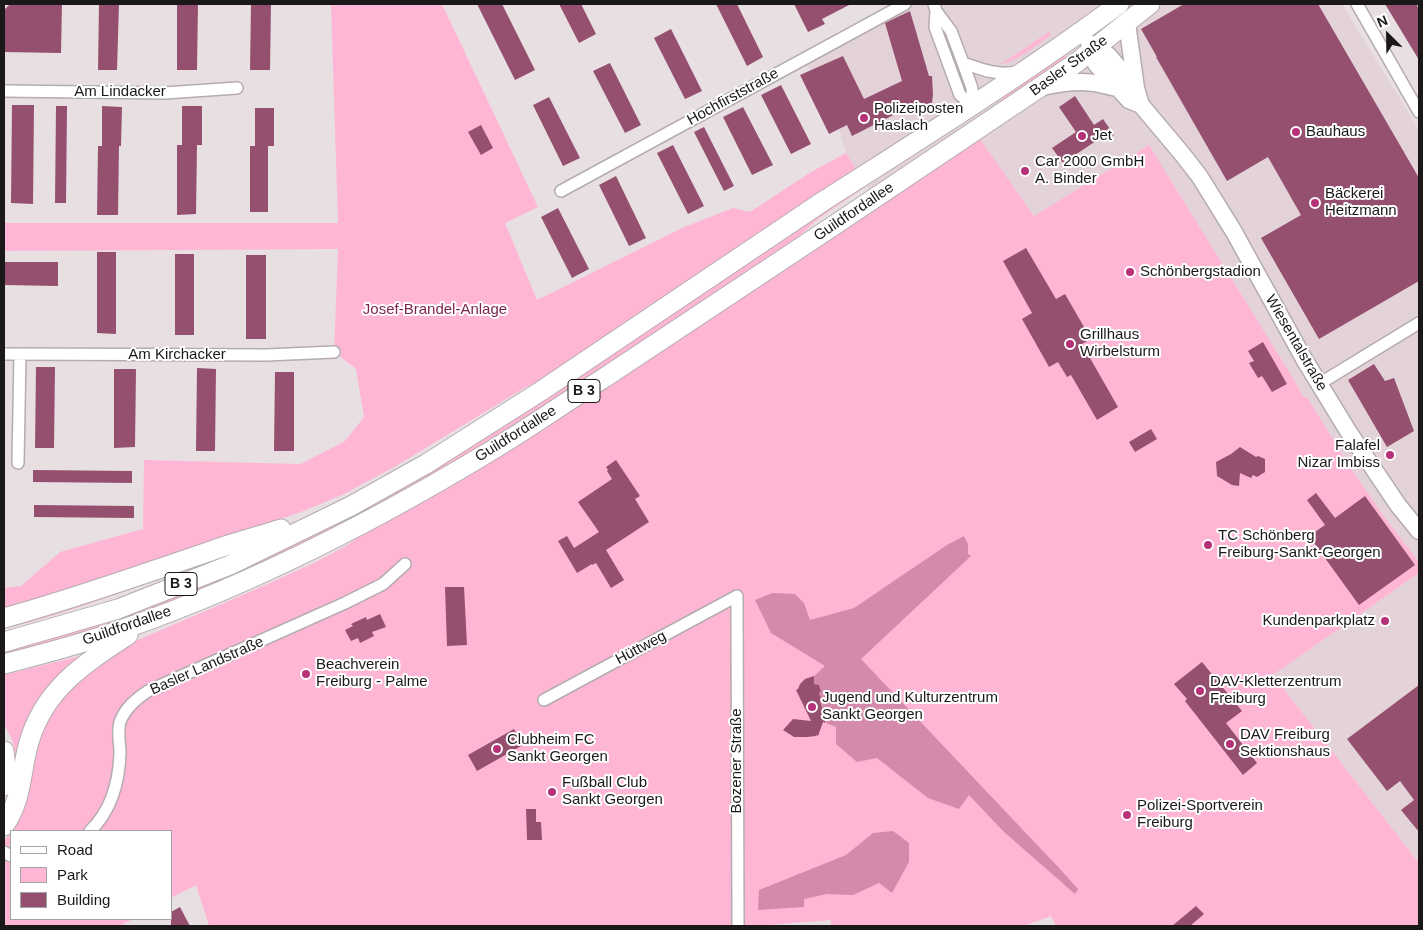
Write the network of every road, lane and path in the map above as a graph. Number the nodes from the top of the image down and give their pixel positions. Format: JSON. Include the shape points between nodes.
{"nodes":[{"id":1,"x":905,"y":4,"type":"edge"},
{"id":2,"x":1119,"y":4,"type":"edge"},
{"id":3,"x":1150,"y":4,"type":"edge"},
{"id":4,"x":1357,"y":4,"type":"edge"},
{"id":5,"x":935,"y":7,"type":"edge"},
{"id":6,"x":1127,"y":22,"type":"junction"},
{"id":7,"x":1080,"y":32,"type":"junction"},
{"id":8,"x":1094,"y":50,"type":"junction"},
{"id":9,"x":963,"y":63,"type":"junction"},
{"id":10,"x":1025,"y":70,"type":"junction"},
{"id":11,"x":1042,"y":87,"type":"junction"},
{"id":12,"x":237,"y":88,"type":"dead end"},
{"id":13,"x":1118,"y":88,"type":"junction"},
{"id":14,"x":1136,"y":88,"type":"junction"},
{"id":15,"x":4,"y":91,"type":"edge"},
{"id":16,"x":973,"y":105,"type":"junction"},
{"id":17,"x":1141,"y":105,"type":"junction"},
{"id":18,"x":1419,"y":112,"type":"edge"},
{"id":19,"x":986,"y":124,"type":"junction"},
{"id":20,"x":561,"y":191,"type":"dead end"},
{"id":21,"x":1419,"y":323,"type":"edge"},
{"id":22,"x":334,"y":352,"type":"dead end"},
{"id":23,"x":4,"y":354,"type":"edge"},
{"id":24,"x":20,"y":354,"type":"junction"},
{"id":25,"x":1318,"y":384,"type":"junction"},
{"id":26,"x":18,"y":463,"type":"dead end"},
{"id":27,"x":351,"y":506,"type":"junction"},
{"id":28,"x":1419,"y":531,"type":"edge"},
{"id":29,"x":405,"y":564,"type":"dead end"},
{"id":30,"x":737,"y":596,"type":"joint"},
{"id":31,"x":4,"y":618,"type":"edge"},
{"id":32,"x":151,"y":619,"type":"junction"},
{"id":33,"x":4,"y":642,"type":"edge"},
{"id":34,"x":4,"y":664,"type":"edge"},
{"id":35,"x":544,"y":700,"type":"dead end"},
{"id":36,"x":4,"y":751,"type":"edge"},
{"id":37,"x":4,"y":786,"type":"edge"},
{"id":38,"x":4,"y":826,"type":"edge"},
{"id":39,"x":91,"y":830,"type":"edge"},
{"id":40,"x":738,"y":926,"type":"edge"}],
"edges":[{"from":1,"to":20,"type":"street","name":"Hochfirststraße"},
{"from":2,"to":7,"type":"main road","name":"Basler Straße","number":"B 3"},
{"from":3,"to":6,"type":"main road","name":"Basler Straße","number":"B 3"},
{"from":4,"to":18,"type":"street"},
{"from":5,"to":9,"type":"street","via":[[951,31]]},
{"from":5,"to":16,"type":"street","via":[[935,27],[960,95]]},
{"from":6,"to":8,"type":"main road","name":"Basler Straße","number":"B 3"},
{"from":6,"to":14,"type":"main road"},
{"from":7,"to":8,"type":"main road","name":"Wiesentalstraße"},
{"from":7,"to":10,"type":"main road","name":"Basler Straße","number":"B 3"},
{"from":8,"to":11,"type":"main road","name":"Basler Straße","number":"B 3"},
{"from":8,"to":13,"type":"main road","name":"Wiesentalstraße","via":[[1096,64]]},
{"from":8,"to":14,"type":"main road","name":"Wiesentalstraße","via":[[1108,55]]},
{"from":9,"to":10,"type":"street","via":[[1005,74]]},
{"from":9,"to":16,"type":"street","via":[[972,88]]},
{"from":10,"to":16,"type":"main road","name":"Basler Straße","number":"B 3"},
{"from":11,"to":13,"type":"main road","via":[[1084,82]]},
{"from":11,"to":19,"type":"main road","name":"Basler Straße","number":"B 3"},
{"from":12,"to":15,"type":"street","name":"Am Lindacker","via":[[165,93]]},
{"from":13,"to":17,"type":"main road","name":"Wiesentalstraße","via":[[1129,100]]},
{"from":14,"to":17,"type":"main road","name":"Wiesentalstraße"},
{"from":16,"to":19,"type":"main road"},
{"from":16,"to":27,"type":"main road","name":"Guildfordallee","number":"B 3","via":[[516,407],[426,464]]},
{"from":17,"to":25,"type":"main road","name":"Wiesentalstraße","via":[[1200,177]]},
{"from":19,"to":32,"type":"main road","name":"Guildfordallee","number":"B 3","via":[[486,455],[326,542]]},
{"from":21,"to":25,"type":"street"},
{"from":22,"to":24,"type":"street","name":"Am Kirchacker","via":[[266,355]]},
{"from":23,"to":24,"type":"street","name":"Am Kirchacker"},
{"from":24,"to":26,"type":"street"},
{"from":25,"to":28,"type":"main road","name":"Wiesentalstraße","via":[[1379,478]]},
{"from":27,"to":31,"type":"main road"},
{"from":27,"to":33,"type":"main road","name":"Guildfordallee","number":"B 3","via":[[230,565],[109,612]]},
{"from":29,"to":39,"type":"street","name":"Basler Landstraße","via":[[383,584],[345,604],[134,700],[120,723],[120,753],[112,799]]},
{"from":30,"to":35,"type":"street","name":"Hüttweg"},
{"from":30,"to":40,"type":"street","name":"Bozener Straße"},
{"from":32,"to":34,"type":"main road","name":"Guildfordallee","number":"B 3"},
{"from":32,"to":38,"type":"main road","via":[[80,668],[49,699],[29,742],[18,798]]},
{"from":36,"to":37,"type":"main road"}]}
